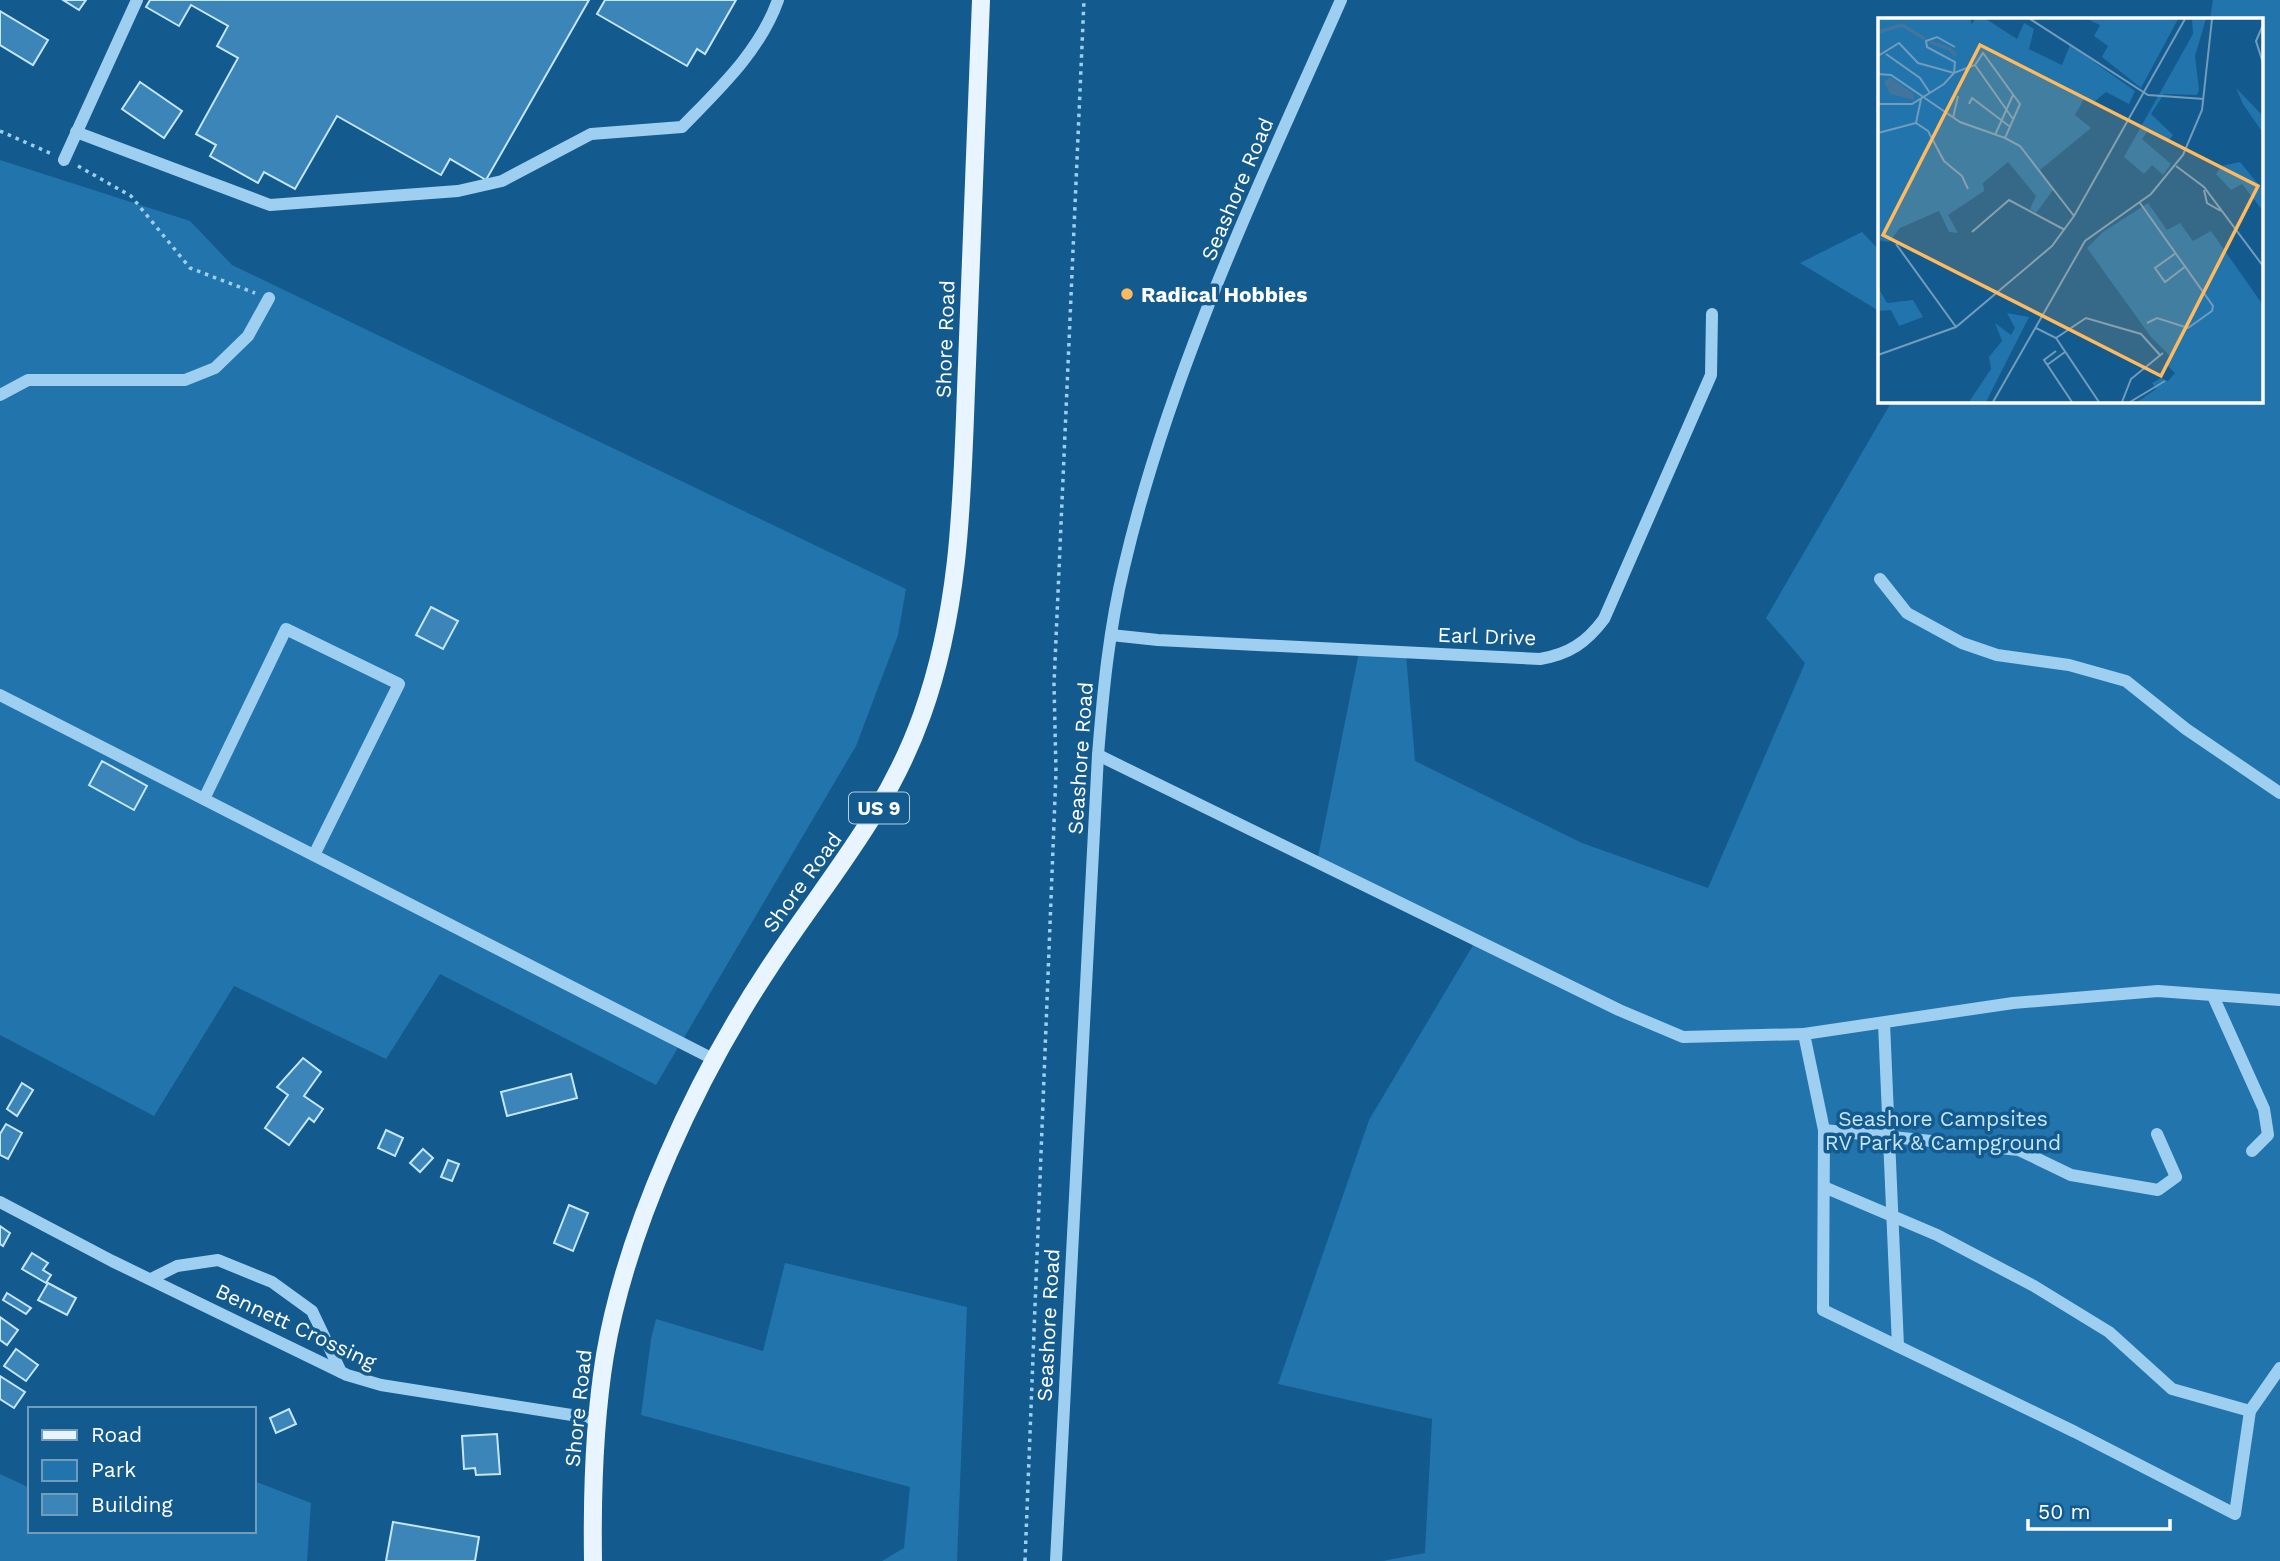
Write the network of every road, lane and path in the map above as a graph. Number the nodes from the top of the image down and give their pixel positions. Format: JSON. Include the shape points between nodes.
{"nodes":[{"id":1,"x":137,"y":0,"type":"edge"},
{"id":2,"x":778,"y":0,"type":"edge"},
{"id":3,"x":981,"y":0,"type":"edge"},
{"id":4,"x":1084,"y":0,"type":"edge"},
{"id":5,"x":1341,"y":0,"type":"edge"},
{"id":6,"x":0,"y":131,"type":"edge"},
{"id":7,"x":76,"y":132,"type":"junction"},
{"id":8,"x":64,"y":160,"type":"junction"},
{"id":9,"x":269,"y":298,"type":"joint"},
{"id":10,"x":1713,"y":314,"type":"dead end"},
{"id":11,"x":0,"y":395,"type":"edge"},
{"id":12,"x":1881,"y":579,"type":"dead end"},
{"id":13,"x":1111,"y":635,"type":"junction"},
{"id":14,"x":0,"y":695,"type":"edge"},
{"id":15,"x":1098,"y":755,"type":"junction"},
{"id":16,"x":2280,"y":793,"type":"edge"},
{"id":17,"x":204,"y":799,"type":"junction"},
{"id":18,"x":314,"y":855,"type":"junction"},
{"id":19,"x":2213,"y":996,"type":"junction"},
{"id":20,"x":2280,"y":1000,"type":"edge"},
{"id":21,"x":1884,"y":1023,"type":"junction"},
{"id":22,"x":1804,"y":1034,"type":"junction"},
{"id":23,"x":715,"y":1060,"type":"junction"},
{"id":24,"x":1824,"y":1130,"type":"junction"},
{"id":25,"x":2157,"y":1134,"type":"dead end"},
{"id":26,"x":1891,"y":1137,"type":"junction"},
{"id":27,"x":2252,"y":1151,"type":"dead end"},
{"id":28,"x":1824,"y":1187,"type":"junction"},
{"id":29,"x":0,"y":1202,"type":"edge"},
{"id":30,"x":1890,"y":1215,"type":"junction"},
{"id":31,"x":151,"y":1279,"type":"junction"},
{"id":32,"x":1898,"y":1346,"type":"junction"},
{"id":33,"x":2280,"y":1368,"type":"edge"},
{"id":34,"x":341,"y":1372,"type":"junction"},
{"id":35,"x":2250,"y":1411,"type":"junction"},
{"id":36,"x":597,"y":1419,"type":"junction"},
{"id":37,"x":593,"y":1561,"type":"edge"},
{"id":38,"x":1025,"y":1561,"type":"edge"},
{"id":39,"x":1056,"y":1561,"type":"edge"}],
"edges":[{"from":1,"to":7,"type":"street"},
{"from":2,"to":7,"type":"street","via":[[771,19],[735,72],[682,127],[591,134],[502,181],[458,191],[270,205]]},
{"from":3,"to":23,"type":"main road","name":"Shore Road","number":"US 9","via":[[960,546],[939,663],[900,769],[873,819],[767,970]]},
{"from":4,"to":38,"type":"path","via":[[1054,684],[1056,772]]},
{"from":5,"to":13,"type":"street","name":"Seashore Road","via":[[1225,268],[1163,429],[1123,569]]},
{"from":6,"to":8,"type":"path"},
{"from":7,"to":8,"type":"street"},
{"from":8,"to":9,"type":"path","via":[[131,196],[190,268]]},
{"from":9,"to":11,"type":"street","via":[[248,336],[215,369],[185,380],[27,380]]},
{"from":10,"to":13,"type":"street","name":"Earl Drive","via":[[1711,375],[1604,619],[1577,647],[1540,659]]},
{"from":12,"to":16,"type":"street","via":[[1907,613],[1962,643],[1997,655],[2069,665],[2126,681],[2186,730]]},
{"from":13,"to":15,"type":"street","name":"Seashore Road"},
{"from":14,"to":17,"type":"street"},
{"from":15,"to":22,"type":"street","via":[[1683,1037]]},
{"from":15,"to":39,"type":"street","name":"Seashore Road"},
{"from":17,"to":18,"type":"street"},
{"from":17,"to":18,"type":"street","via":[[286,629],[399,684]]},
{"from":18,"to":23,"type":"street"},
{"from":19,"to":20,"type":"street"},
{"from":19,"to":21,"type":"street","via":[[2158,991],[2012,1003]]},
{"from":19,"to":27,"type":"street","via":[[2264,1109],[2267,1135]]},
{"from":21,"to":22,"type":"street"},
{"from":21,"to":26,"type":"street"},
{"from":22,"to":24,"type":"street"},
{"from":23,"to":36,"type":"main road","name":"Shore Road","number":"US 9","via":[[668,1156],[625,1275],[605,1352]]},
{"from":24,"to":26,"type":"street"},
{"from":24,"to":28,"type":"street"},
{"from":25,"to":26,"type":"street","via":[[2176,1177],[2158,1190],[2071,1175],[2019,1150]]},
{"from":26,"to":30,"type":"street"},
{"from":28,"to":30,"type":"street"},
{"from":28,"to":32,"type":"street","via":[[1823,1310]]},
{"from":29,"to":31,"type":"street","name":"Bennett Crossing"},
{"from":30,"to":32,"type":"street"},
{"from":30,"to":35,"type":"street","via":[[2034,1286],[2098,1325],[2172,1389]]},
{"from":31,"to":34,"type":"street","name":"Bennett Crossing"},
{"from":31,"to":34,"type":"street","via":[[177,1266],[218,1260],[272,1282],[312,1311]]},
{"from":32,"to":35,"type":"street","via":[[2235,1514]]},
{"from":33,"to":35,"type":"street"},
{"from":34,"to":36,"type":"street","name":"Bennett Crossing","via":[[381,1385]]},
{"from":36,"to":37,"type":"main road","name":"Shore Road","number":"US 9"}]}
